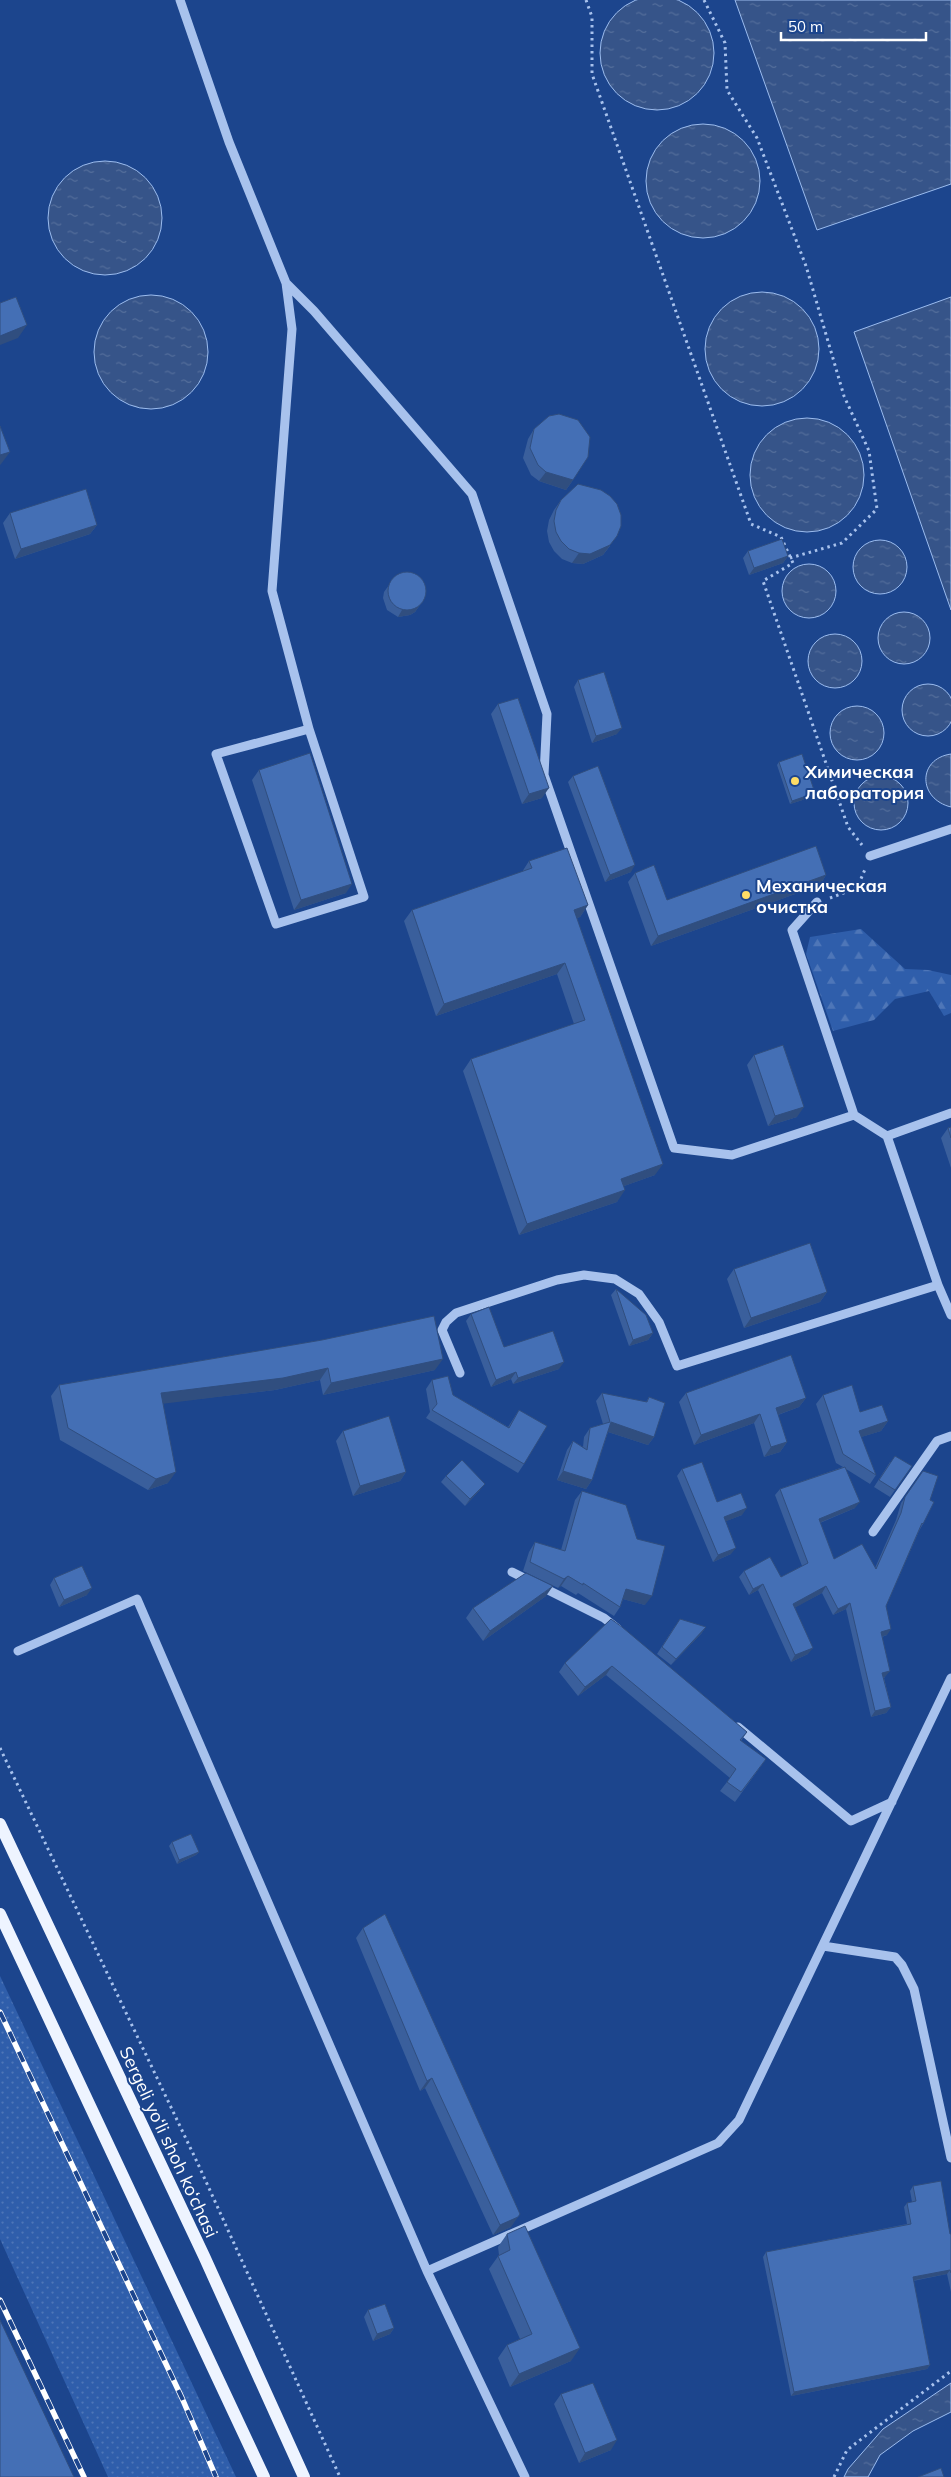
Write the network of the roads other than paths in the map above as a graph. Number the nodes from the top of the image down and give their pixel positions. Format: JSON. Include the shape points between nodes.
{"nodes":[{"id":1,"x":180,"y":0,"type":"edge"},
{"id":2,"x":286,"y":283,"type":"junction"},
{"id":3,"x":309,"y":729,"type":"junction"},
{"id":4,"x":951,"y":829,"type":"edge"},
{"id":5,"x":870,"y":856,"type":"road end"},
{"id":6,"x":818,"y":902,"type":"road end"},
{"id":7,"x":951,"y":1113,"type":"edge"},
{"id":8,"x":854,"y":1115,"type":"junction"},
{"id":9,"x":887,"y":1136,"type":"junction"},
{"id":10,"x":938,"y":1285,"type":"junction"},
{"id":11,"x":951,"y":1315,"type":"edge"},
{"id":12,"x":460,"y":1373,"type":"dead end"},
{"id":13,"x":951,"y":1436,"type":"edge"},
{"id":14,"x":873,"y":1532,"type":"dead end"},
{"id":15,"x":512,"y":1572,"type":"dead end"},
{"id":16,"x":627,"y":1636,"type":"edge"},
{"id":17,"x":18,"y":1652,"type":"dead end"},
{"id":18,"x":951,"y":1678,"type":"edge"},
{"id":19,"x":732,"y":1722,"type":"edge"},
{"id":20,"x":892,"y":1802,"type":"junction"},
{"id":21,"x":0,"y":1824,"type":"edge"},
{"id":22,"x":0,"y":1914,"type":"edge"},
{"id":23,"x":823,"y":1946,"type":"junction"},
{"id":24,"x":951,"y":2158,"type":"edge"},
{"id":25,"x":427,"y":2271,"type":"junction"},
{"id":26,"x":264,"y":2477,"type":"edge"},
{"id":27,"x":304,"y":2477,"type":"edge"},
{"id":28,"x":525,"y":2477,"type":"edge"}],
"edges":[{"from":1,"to":2,"type":"street","via":[[229,142]]},
{"from":2,"to":3,"type":"street","via":[[292,329],[272,591]]},
{"from":2,"to":8,"type":"street","via":[[472,494],[547,714],[544,775],[674,1148],[732,1156]]},
{"from":3,"to":3,"type":"street","via":[[216,754],[276,924],[364,896]]},
{"from":4,"to":5,"type":"street"},
{"from":6,"to":8,"type":"street","via":[[792,930]]},
{"from":7,"to":9,"type":"street"},
{"from":8,"to":9,"type":"street"},
{"from":9,"to":10,"type":"street"},
{"from":10,"to":11,"type":"street"},
{"from":10,"to":12,"type":"street","via":[[679,1366],[675,1365],[659,1322],[639,1294],[615,1278],[584,1275],[566,1278],[456,1313],[442,1330]]},
{"from":13,"to":14,"type":"street","via":[[937,1441]]},
{"from":15,"to":16,"type":"street","via":[[604,1618]]},
{"from":17,"to":25,"type":"street","via":[[137,1600]]},
{"from":18,"to":20,"type":"street"},
{"from":19,"to":20,"type":"street","via":[[851,1821]]},
{"from":20,"to":23,"type":"street"},
{"from":21,"to":27,"type":"main road","name":"Sergeli yo‘li shoh ko‘chasi","via":[[204,2256]]},
{"from":22,"to":26,"type":"main road"},
{"from":23,"to":24,"type":"street","via":[[895,1957],[902,1965],[914,1989]]},
{"from":23,"to":25,"type":"street","via":[[740,2120],[718,2143]]},
{"from":25,"to":28,"type":"street"}]}
